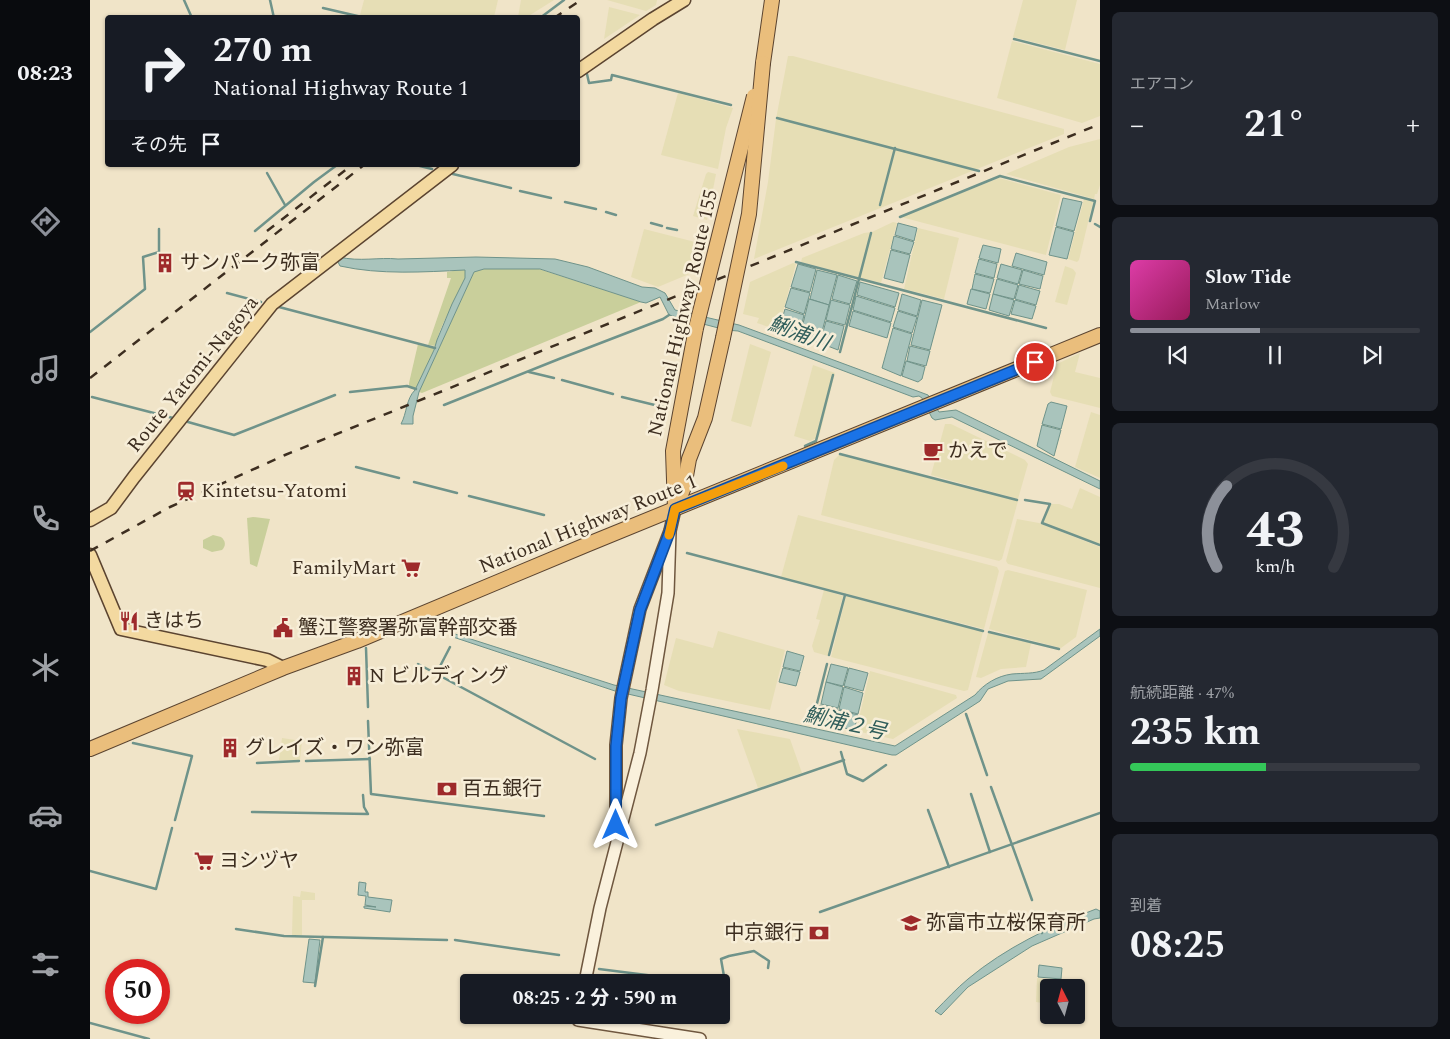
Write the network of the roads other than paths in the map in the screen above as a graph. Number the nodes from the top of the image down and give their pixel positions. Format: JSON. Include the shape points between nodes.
{"nodes":[{"id":1,"x":684,"y":0,"type":"edge"},
{"id":2,"x":772,"y":0,"type":"edge"},
{"id":3,"x":763,"y":63,"type":"junction"},
{"id":4,"x":580,"y":70,"type":"edge"},
{"id":5,"x":449,"y":167,"type":"edge"},
{"id":6,"x":1100,"y":335,"type":"edge"},
{"id":7,"x":675,"y":509,"type":"junction"},
{"id":8,"x":90,"y":520,"type":"edge"},
{"id":9,"x":670,"y":531,"type":"junction"},
{"id":10,"x":90,"y":555,"type":"edge"},
{"id":11,"x":284,"y":668,"type":"junction"},
{"id":12,"x":90,"y":749,"type":"edge"},
{"id":13,"x":616,"y":845,"type":"junction"},
{"id":14,"x":587,"y":974,"type":"edge"},
{"id":15,"x":604,"y":1024,"type":"edge"},
{"id":16,"x":700,"y":1039,"type":"edge"}],
"edges":[{"from":1,"to":4,"type":"main road"},
{"from":2,"to":3,"type":"highway","name":"National Highway Route 155"},
{"from":3,"to":7,"type":"highway","name":"National Highway Route 155","bridge":true,"via":[[696,328],[674,439]]},
{"from":3,"to":7,"type":"highway","name":"National Highway Route 155","bridge":true,"via":[[748,214],[706,418],[692,450],[684,487]]},
{"from":5,"to":8,"type":"main road","name":"Route Yatomi-Nagoya","via":[[272,304],[111,508]]},
{"from":6,"to":7,"type":"highway","name":"National Highway Route 1"},
{"from":7,"to":9,"type":"main road"},
{"from":7,"to":11,"type":"highway","name":"National Highway Route 1"},
{"from":9,"to":13,"type":"main road","via":[[668,593],[651,696]]},
{"from":9,"to":13,"type":"main road","via":[[640,610],[623,690],[616,746]]},
{"from":10,"to":11,"type":"main road","via":[[121,629],[267,660]]},
{"from":11,"to":12,"type":"highway","name":"National Highway Route 1"},
{"from":13,"to":14,"type":"main road"},
{"from":15,"to":16,"type":"main road"}]}
